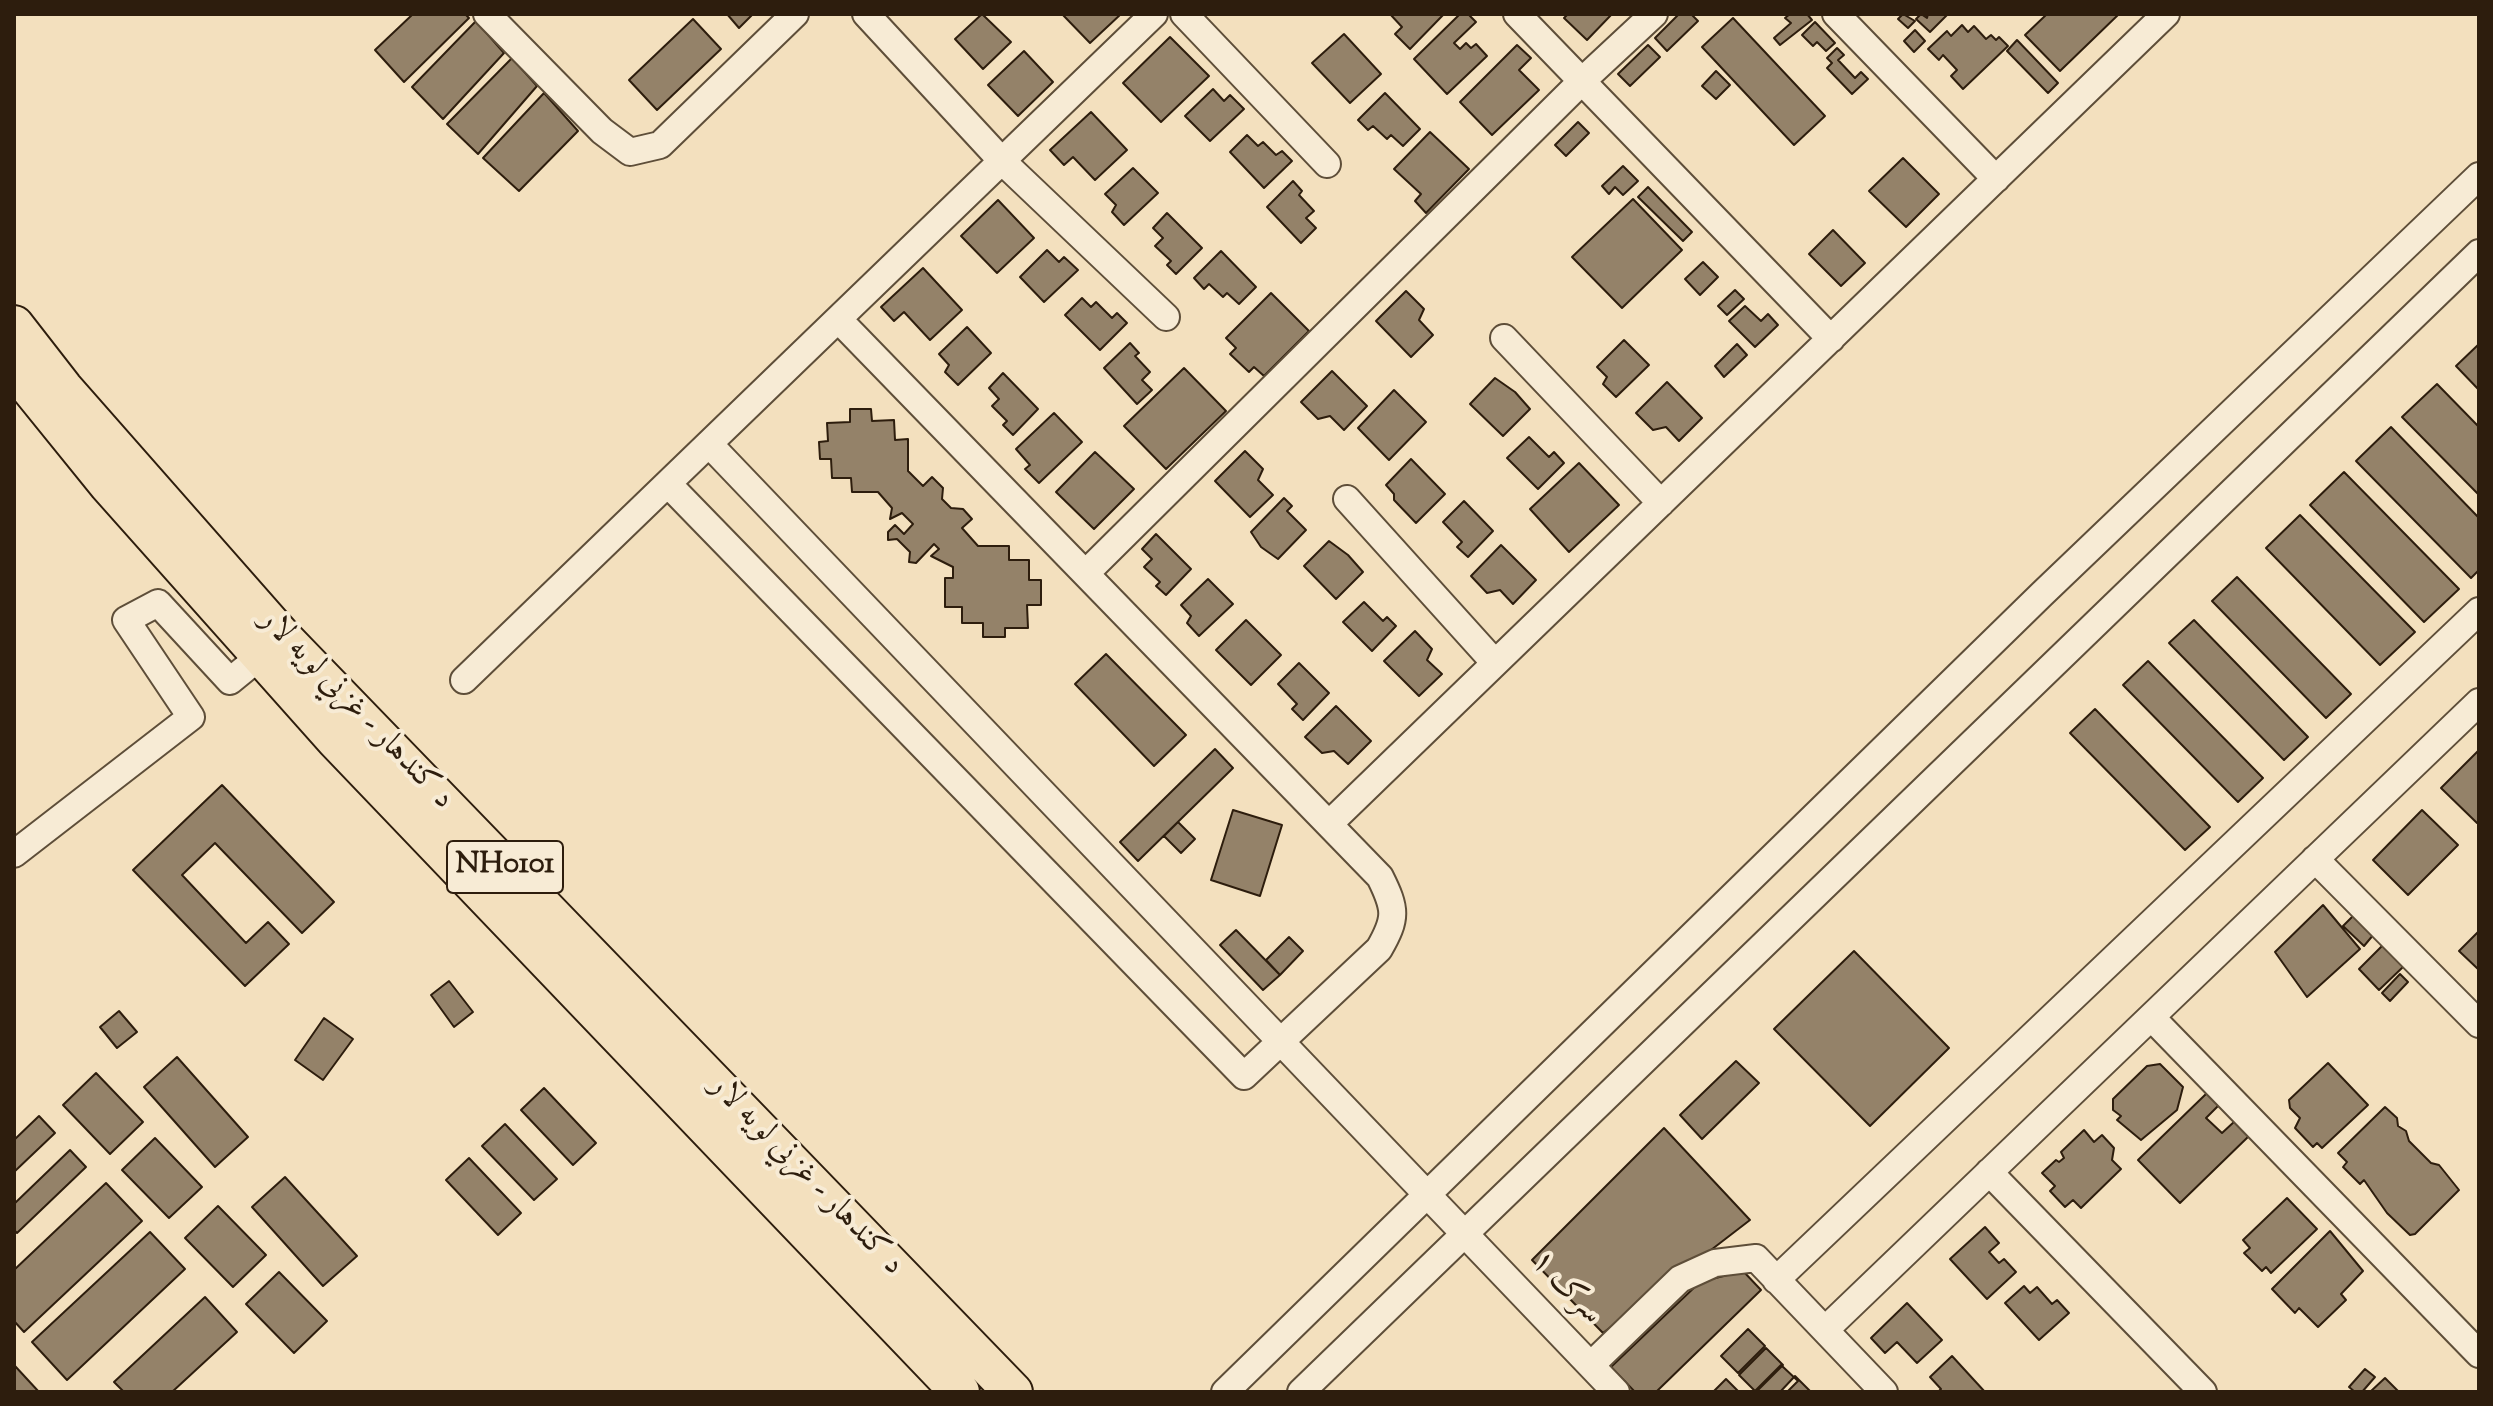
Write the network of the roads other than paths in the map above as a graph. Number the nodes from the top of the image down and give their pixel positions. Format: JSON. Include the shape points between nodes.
{"nodes":[{"id":1,"x":487,"y":14,"type":"edge"},
{"id":2,"x":795,"y":14,"type":"edge"},
{"id":3,"x":866,"y":14,"type":"edge"},
{"id":4,"x":1154,"y":14,"type":"edge"},
{"id":5,"x":1184,"y":14,"type":"edge"},
{"id":6,"x":1517,"y":14,"type":"edge"},
{"id":7,"x":1654,"y":14,"type":"edge"},
{"id":8,"x":1836,"y":14,"type":"edge"},
{"id":9,"x":2161,"y":16,"type":"edge"},
{"id":10,"x":1582,"y":81,"type":"junction"},
{"id":11,"x":1002,"y":161,"type":"junction"},
{"id":12,"x":1327,"y":164,"type":"dead end"},
{"id":13,"x":2479,"y":176,"type":"edge"},
{"id":14,"x":1996,"y":179,"type":"junction"},
{"id":15,"x":2479,"y":253,"type":"edge"},
{"id":16,"x":1166,"y":317,"type":"dead end"},
{"id":17,"x":838,"y":319,"type":"junction"},
{"id":18,"x":14,"y":325,"type":"edge"},
{"id":19,"x":1504,"y":338,"type":"dead end"},
{"id":20,"x":1831,"y":339,"type":"junction"},
{"id":21,"x":14,"y":368,"type":"edge"},
{"id":22,"x":710,"y":445,"type":"junction"},
{"id":23,"x":669,"y":485,"type":"junction"},
{"id":24,"x":1347,"y":499,"type":"dead end"},
{"id":25,"x":1661,"y":503,"type":"junction"},
{"id":26,"x":1086,"y":573,"type":"junction"},
{"id":27,"x":2479,"y":611,"type":"edge"},
{"id":28,"x":272,"y":646,"type":"junction"},
{"id":29,"x":1495,"y":663,"type":"junction"},
{"id":30,"x":464,"y":680,"type":"dead end"},
{"id":31,"x":2479,"y":702,"type":"edge"},
{"id":32,"x":1330,"y":823,"type":"junction"},
{"id":33,"x":14,"y":854,"type":"edge"},
{"id":34,"x":2315,"y":859,"type":"junction"},
{"id":35,"x":2151,"y":1017,"type":"junction"},
{"id":36,"x":2479,"y":1024,"type":"edge"},
{"id":37,"x":1283,"y":1041,"type":"junction"},
{"id":38,"x":1989,"y":1172,"type":"junction"},
{"id":39,"x":1427,"y":1193,"type":"junction"},
{"id":40,"x":1465,"y":1232,"type":"junction"},
{"id":41,"x":1776,"y":1280,"type":"junction"},
{"id":42,"x":1825,"y":1330,"type":"junction"},
{"id":43,"x":2479,"y":1354,"type":"edge"},
{"id":44,"x":1591,"y":1365,"type":"junction"},
{"id":45,"x":960,"y":1392,"type":"edge"},
{"id":46,"x":1013,"y":1392,"type":"edge"},
{"id":47,"x":1225,"y":1392,"type":"edge"},
{"id":48,"x":1301,"y":1392,"type":"edge"},
{"id":49,"x":1616,"y":1392,"type":"edge"},
{"id":50,"x":1884,"y":1392,"type":"edge"},
{"id":51,"x":2203,"y":1392,"type":"edge"}],
"edges":[{"from":1,"to":2,"type":"street","via":[[602,131],[630,152],[660,145]]},
{"from":3,"to":11,"type":"street"},
{"from":4,"to":11,"type":"street"},
{"from":5,"to":12,"type":"street"},
{"from":6,"to":10,"type":"street"},
{"from":7,"to":10,"type":"street"},
{"from":8,"to":14,"type":"street"},
{"from":9,"to":14,"type":"street"},
{"from":10,"to":20,"type":"street"},
{"from":10,"to":26,"type":"street"},
{"from":11,"to":16,"type":"street"},
{"from":11,"to":17,"type":"street"},
{"from":13,"to":39,"type":"street"},
{"from":14,"to":20,"type":"street"},
{"from":15,"to":40,"type":"street"},
{"from":17,"to":22,"type":"street"},
{"from":17,"to":26,"type":"street"},
{"from":18,"to":28,"type":"highway","name":"د کندهار - غزني لويه لار","number":"NH0101"},
{"from":19,"to":25,"type":"street"},
{"from":20,"to":25,"type":"street"},
{"from":21,"to":28,"type":"highway","name":"د کندهار - غزني لويه لار","number":"NH0101","via":[[108,484]]},
{"from":22,"to":23,"type":"street"},
{"from":22,"to":37,"type":"street","name":"سرک ۱"},
{"from":23,"to":30,"type":"street"},
{"from":23,"to":37,"type":"street","via":[[1244,1076]]},
{"from":24,"to":29,"type":"street"},
{"from":25,"to":29,"type":"street"},
{"from":26,"to":32,"type":"street"},
{"from":27,"to":41,"type":"street"},
{"from":28,"to":33,"type":"street","via":[[230,681],[158,603],[126,620],[191,717]]},
{"from":28,"to":45,"type":"highway","name":"د کندهار - غزني لويه لار","number":"NH0101","via":[[336,740]]},
{"from":28,"to":46,"type":"highway","name":"د کندهار - غزني لويه لار","number":"NH0101"},
{"from":29,"to":32,"type":"street"},
{"from":31,"to":34,"type":"street"},
{"from":32,"to":37,"type":"street","via":[[1380,877],[1394,923],[1379,949]]},
{"from":34,"to":35,"type":"street"},
{"from":34,"to":36,"type":"street"},
{"from":35,"to":38,"type":"street"},
{"from":35,"to":43,"type":"street"},
{"from":37,"to":39,"type":"street","name":"سرک ۱"},
{"from":38,"to":42,"type":"street"},
{"from":38,"to":51,"type":"street"},
{"from":39,"to":40,"type":"street","name":"سرک ۱"},
{"from":39,"to":47,"type":"street"},
{"from":40,"to":44,"type":"street","name":"سرک ۱"},
{"from":40,"to":48,"type":"street"},
{"from":41,"to":42,"type":"street"},
{"from":41,"to":44,"type":"street","via":[[1756,1258],[1715,1263],[1680,1279]]},
{"from":42,"to":50,"type":"street"},
{"from":44,"to":49,"type":"street","name":"سرک ۱"}]}
